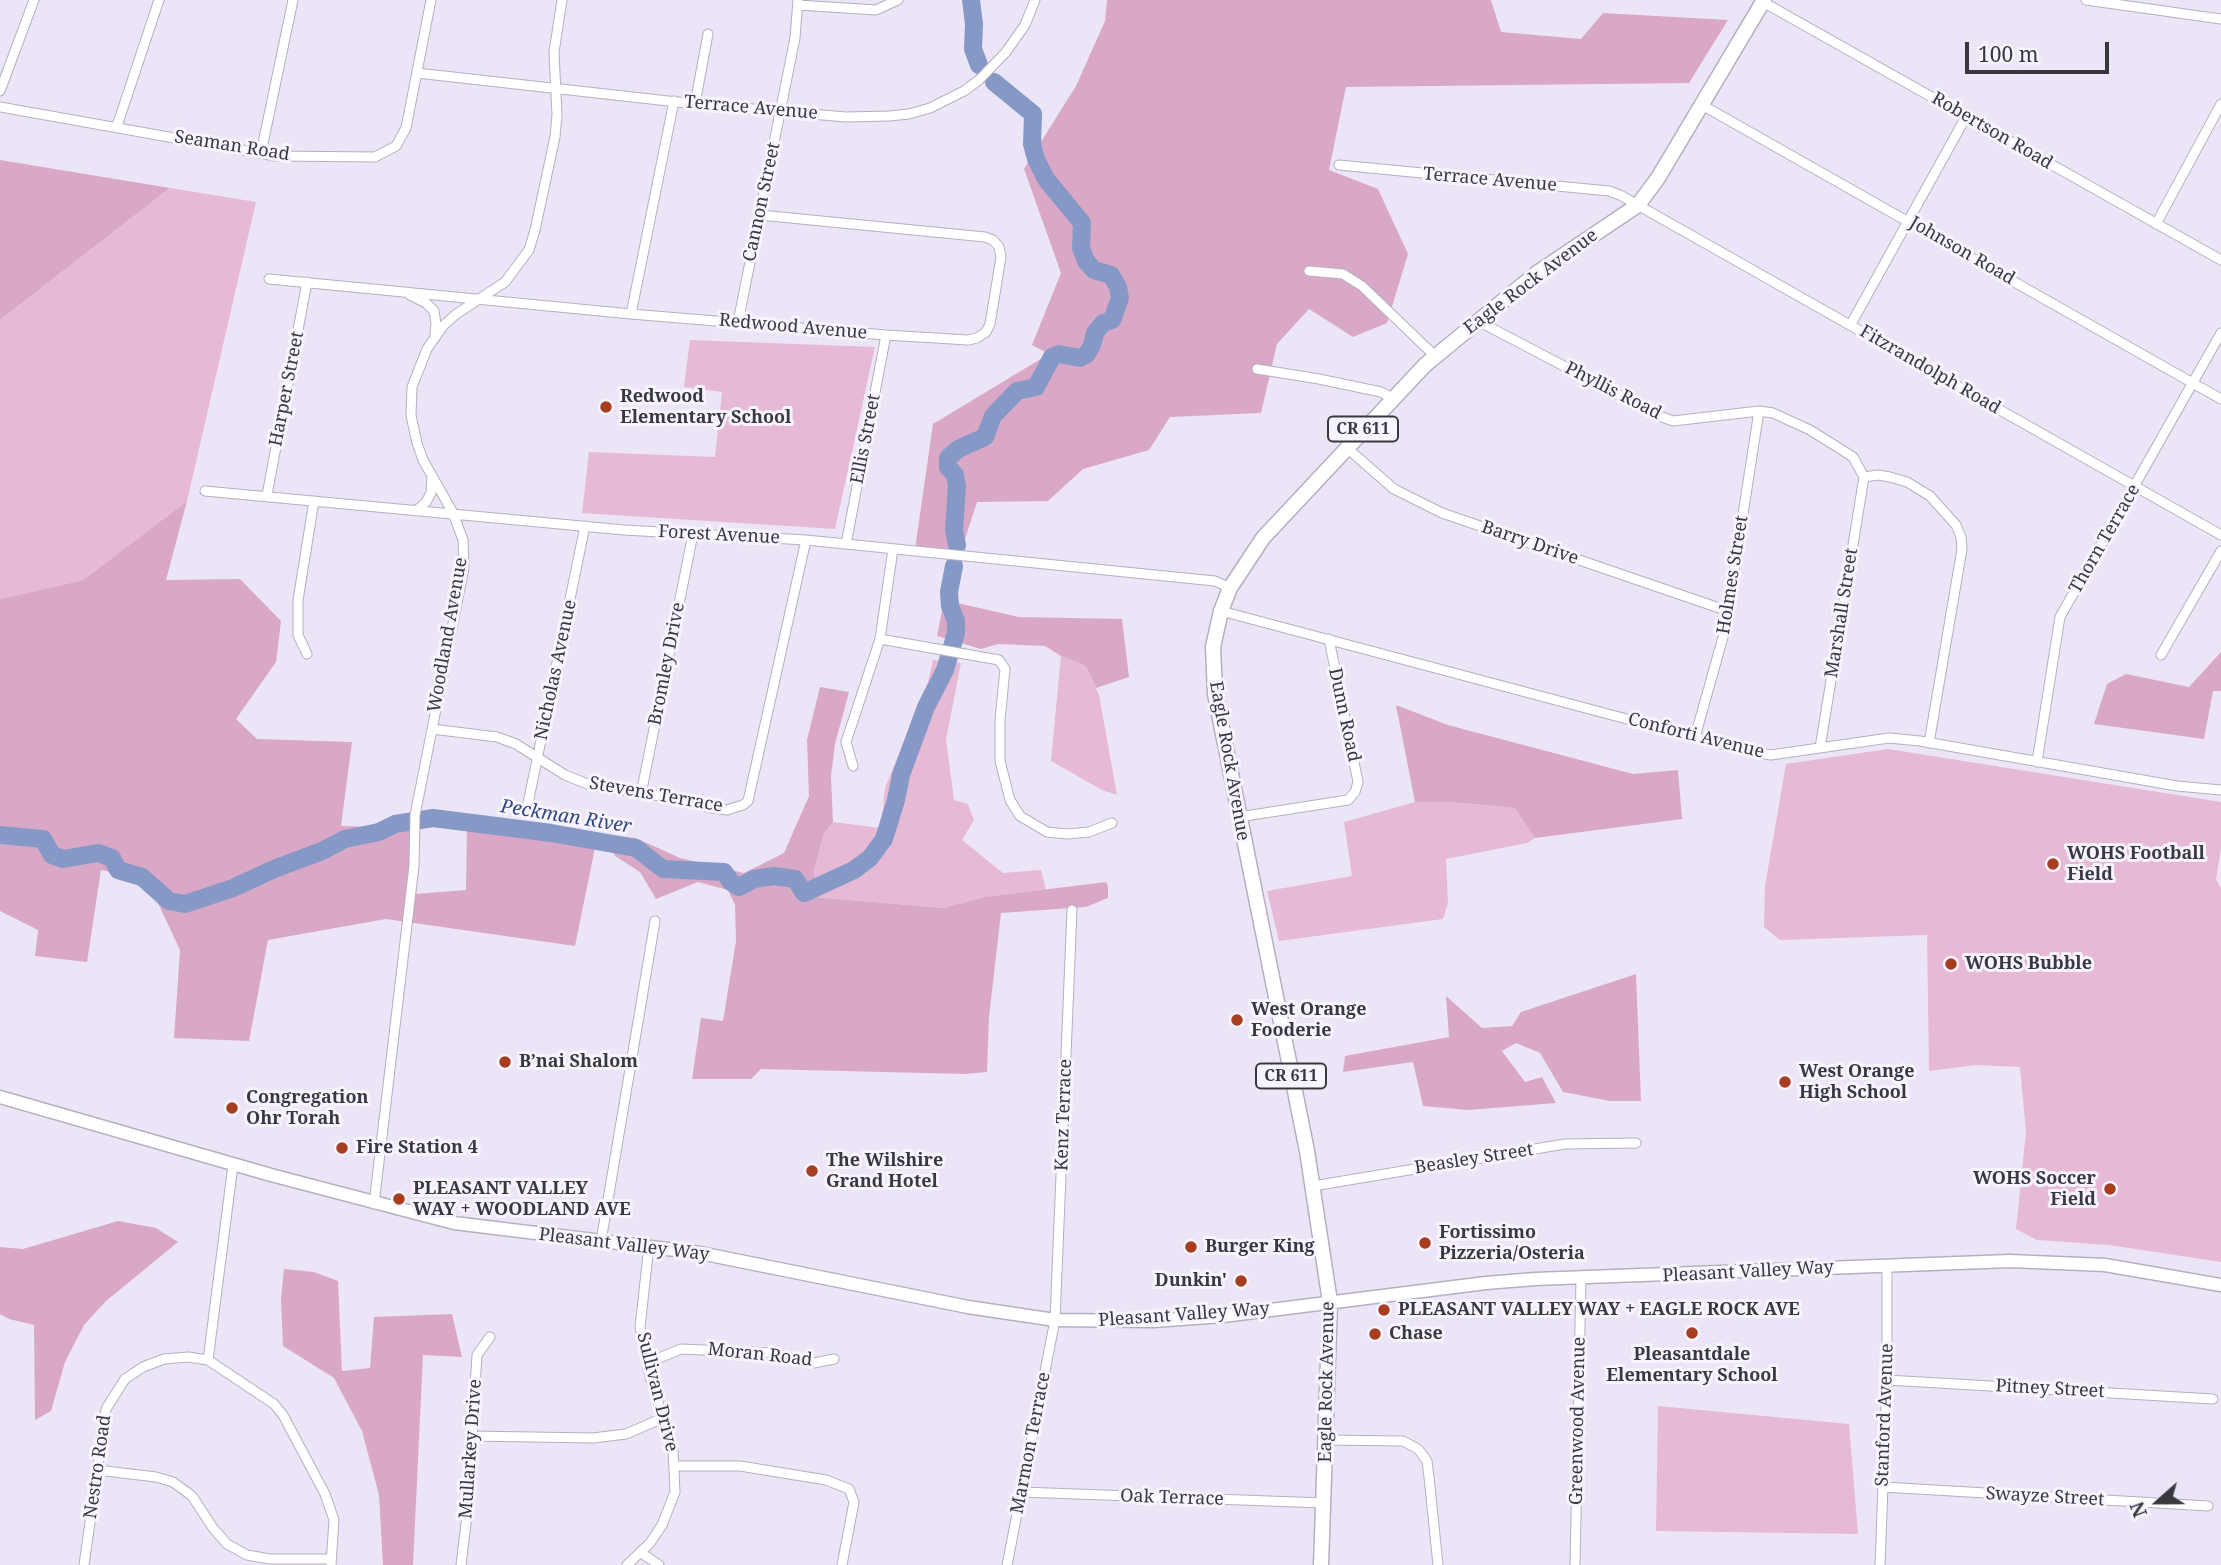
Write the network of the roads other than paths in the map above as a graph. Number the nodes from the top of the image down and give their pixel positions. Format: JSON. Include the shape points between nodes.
{"nodes":[{"id":1,"x":34,"y":0,"type":"edge"},
{"id":2,"x":159,"y":0,"type":"edge"},
{"id":3,"x":293,"y":0,"type":"edge"},
{"id":4,"x":430,"y":0,"type":"edge"},
{"id":5,"x":562,"y":0,"type":"edge"},
{"id":6,"x":898,"y":0,"type":"edge"},
{"id":7,"x":1035,"y":0,"type":"edge"},
{"id":8,"x":2086,"y":0,"type":"edge"},
{"id":9,"x":1764,"y":1,"type":"edge"},
{"id":10,"x":798,"y":2,"type":"edge"},
{"id":11,"x":2221,"y":19,"type":"edge"},
{"id":12,"x":708,"y":34,"type":"dead end"},
{"id":13,"x":417,"y":73,"type":"junction"},
{"id":14,"x":556,"y":88,"type":"junction"},
{"id":15,"x":0,"y":91,"type":"edge"},
{"id":16,"x":674,"y":100,"type":"junction"},
{"id":17,"x":695,"y":104,"type":"junction"},
{"id":18,"x":2221,"y":104,"type":"edge"},
{"id":19,"x":1702,"y":105,"type":"junction"},
{"id":20,"x":0,"y":107,"type":"edge"},
{"id":21,"x":781,"y":111,"type":"junction"},
{"id":22,"x":1966,"y":115,"type":"junction"},
{"id":23,"x":117,"y":127,"type":"junction"},
{"id":24,"x":261,"y":153,"type":"junction"},
{"id":25,"x":1339,"y":165,"type":"dead end"},
{"id":26,"x":1638,"y":205,"type":"junction"},
{"id":27,"x":760,"y":215,"type":"junction"},
{"id":28,"x":1908,"y":220,"type":"junction"},
{"id":29,"x":2156,"y":224,"type":"junction"},
{"id":30,"x":2221,"y":260,"type":"edge"},
{"id":31,"x":1309,"y":271,"type":"dead end"},
{"id":32,"x":269,"y":279,"type":"dead end"},
{"id":33,"x":307,"y":282,"type":"junction"},
{"id":34,"x":406,"y":292,"type":"junction"},
{"id":35,"x":482,"y":299,"type":"junction"},
{"id":36,"x":632,"y":314,"type":"junction"},
{"id":37,"x":1478,"y":321,"type":"junction"},
{"id":38,"x":738,"y":322,"type":"junction"},
{"id":39,"x":1851,"y":324,"type":"junction"},
{"id":40,"x":2221,"y":332,"type":"edge"},
{"id":41,"x":886,"y":335,"type":"junction"},
{"id":42,"x":434,"y":338,"type":"junction"},
{"id":43,"x":1435,"y":356,"type":"junction"},
{"id":44,"x":1257,"y":369,"type":"dead end"},
{"id":45,"x":2194,"y":383,"type":"junction"},
{"id":46,"x":1392,"y":398,"type":"junction"},
{"id":47,"x":2221,"y":399,"type":"edge"},
{"id":48,"x":1759,"y":411,"type":"junction"},
{"id":49,"x":1347,"y":448,"type":"junction"},
{"id":50,"x":432,"y":475,"type":"junction"},
{"id":51,"x":1864,"y":477,"type":"junction"},
{"id":52,"x":2135,"y":486,"type":"junction"},
{"id":53,"x":205,"y":491,"type":"dead end"},
{"id":54,"x":267,"y":495,"type":"junction"},
{"id":55,"x":314,"y":501,"type":"junction"},
{"id":56,"x":417,"y":510,"type":"junction"},
{"id":57,"x":453,"y":513,"type":"junction"},
{"id":58,"x":585,"y":526,"type":"junction"},
{"id":59,"x":693,"y":534,"type":"junction"},
{"id":60,"x":2221,"y":535,"type":"edge"},
{"id":61,"x":806,"y":540,"type":"junction"},
{"id":62,"x":846,"y":544,"type":"junction"},
{"id":63,"x":894,"y":549,"type":"junction"},
{"id":64,"x":2221,"y":551,"type":"edge"},
{"id":65,"x":1230,"y":588,"type":"junction"},
{"id":66,"x":1221,"y":611,"type":"junction"},
{"id":67,"x":1728,"y":611,"type":"junction"},
{"id":68,"x":880,"y":639,"type":"junction"},
{"id":69,"x":1329,"y":639,"type":"junction"},
{"id":70,"x":307,"y":654,"type":"dead end"},
{"id":71,"x":2161,"y":655,"type":"dead end"},
{"id":72,"x":432,"y":729,"type":"junction"},
{"id":73,"x":1695,"y":737,"type":"junction"},
{"id":74,"x":1930,"y":743,"type":"junction"},
{"id":75,"x":1820,"y":748,"type":"junction"},
{"id":76,"x":538,"y":757,"type":"junction"},
{"id":77,"x":2037,"y":762,"type":"junction"},
{"id":78,"x":853,"y":766,"type":"dead end"},
{"id":79,"x":2221,"y":790,"type":"edge"},
{"id":80,"x":641,"y":794,"type":"junction"},
{"id":81,"x":526,"y":813,"type":"dead end"},
{"id":82,"x":1239,"y":817,"type":"junction"},
{"id":83,"x":1112,"y":823,"type":"dead end"},
{"id":84,"x":1072,"y":910,"type":"dead end"},
{"id":85,"x":655,"y":921,"type":"dead end"},
{"id":86,"x":0,"y":1097,"type":"edge"},
{"id":87,"x":1636,"y":1143,"type":"dead end"},
{"id":88,"x":233,"y":1165,"type":"junction"},
{"id":89,"x":1313,"y":1186,"type":"junction"},
{"id":90,"x":374,"y":1204,"type":"junction"},
{"id":91,"x":601,"y":1241,"type":"junction"},
{"id":92,"x":649,"y":1246,"type":"junction"},
{"id":93,"x":1887,"y":1266,"type":"junction"},
{"id":94,"x":1581,"y":1277,"type":"junction"},
{"id":95,"x":2221,"y":1285,"type":"edge"},
{"id":96,"x":1330,"y":1302,"type":"junction"},
{"id":97,"x":1055,"y":1320,"type":"junction"},
{"id":98,"x":490,"y":1336,"type":"dead end"},
{"id":99,"x":834,"y":1359,"type":"dead end"},
{"id":100,"x":208,"y":1360,"type":"junction"},
{"id":101,"x":647,"y":1363,"type":"junction"},
{"id":102,"x":1887,"y":1380,"type":"junction"},
{"id":103,"x":2213,"y":1399,"type":"dead end"},
{"id":104,"x":663,"y":1418,"type":"junction"},
{"id":105,"x":470,"y":1436,"type":"junction"},
{"id":106,"x":1327,"y":1440,"type":"junction"},
{"id":107,"x":676,"y":1466,"type":"junction"},
{"id":108,"x":97,"y":1470,"type":"junction"},
{"id":109,"x":1883,"y":1487,"type":"junction"},
{"id":110,"x":1020,"y":1492,"type":"junction"},
{"id":111,"x":1324,"y":1503,"type":"junction"},
{"id":112,"x":2208,"y":1506,"type":"dead end"},
{"id":113,"x":640,"y":1552,"type":"junction"},
{"id":114,"x":331,"y":1562,"type":"edge"},
{"id":115,"x":84,"y":1565,"type":"edge"},
{"id":116,"x":461,"y":1565,"type":"edge"},
{"id":117,"x":627,"y":1565,"type":"edge"},
{"id":118,"x":659,"y":1565,"type":"edge"},
{"id":119,"x":842,"y":1565,"type":"edge"},
{"id":120,"x":1007,"y":1565,"type":"edge"},
{"id":121,"x":1321,"y":1565,"type":"edge"},
{"id":122,"x":1438,"y":1565,"type":"edge"},
{"id":123,"x":1575,"y":1565,"type":"edge"},
{"id":124,"x":1880,"y":1565,"type":"edge"}],
"edges":[{"from":1,"to":15,"type":"street"},
{"from":2,"to":23,"type":"street"},
{"from":3,"to":24,"type":"street"},
{"from":4,"to":13,"type":"street","name":"Seaman Road"},
{"from":5,"to":14,"type":"street","name":"Woodland Avenue","via":[[554,52]]},
{"from":6,"to":10,"type":"street","via":[[876,10]]},
{"from":7,"to":21,"type":"street","name":"Terrace Avenue","via":[[1025,25],[991,68],[964,91],[930,108],[866,118]]},
{"from":8,"to":11,"type":"street"},
{"from":9,"to":19,"type":"main road","name":"Eagle Rock Avenue","number":"CR 611"},
{"from":9,"to":22,"type":"street","name":"Robertson Road"},
{"from":10,"to":21,"type":"street","name":"Cannon Street"},
{"from":12,"to":17,"type":"street"},
{"from":13,"to":14,"type":"street","name":"Terrace Avenue"},
{"from":13,"to":24,"type":"street","name":"Seaman Road","via":[[406,128],[390,151],[371,157]]},
{"from":14,"to":16,"type":"street","name":"Terrace Avenue"},
{"from":14,"to":35,"type":"street","name":"Woodland Avenue","via":[[555,137],[529,250],[505,282]]},
{"from":16,"to":17,"type":"street","name":"Terrace Avenue"},
{"from":16,"to":36,"type":"street"},
{"from":17,"to":21,"type":"street","name":"Terrace Avenue"},
{"from":18,"to":29,"type":"street"},
{"from":19,"to":26,"type":"main road","name":"Eagle Rock Avenue","number":"CR 611"},
{"from":19,"to":28,"type":"street","name":"Johnson Road"},
{"from":20,"to":23,"type":"street","name":"Seaman Road"},
{"from":21,"to":27,"type":"street","name":"Cannon Street"},
{"from":22,"to":28,"type":"street"},
{"from":22,"to":29,"type":"street","name":"Robertson Road"},
{"from":23,"to":24,"type":"street","name":"Seaman Road"},
{"from":25,"to":26,"type":"street","name":"Terrace Avenue","via":[[1609,191]]},
{"from":26,"to":37,"type":"main road","name":"Eagle Rock Avenue","number":"CR 611","via":[[1537,273]]},
{"from":26,"to":39,"type":"street","name":"Fitzrandolph Road"},
{"from":27,"to":38,"type":"street","name":"Cannon Street"},
{"from":27,"to":41,"type":"street","name":"Redwood Avenue","via":[[985,237],[999,247],[986,332],[968,340]]},
{"from":28,"to":39,"type":"street"},
{"from":28,"to":45,"type":"street","name":"Johnson Road"},
{"from":29,"to":30,"type":"street","name":"Robertson Road"},
{"from":31,"to":43,"type":"street","via":[[1343,274],[1362,286]]},
{"from":32,"to":33,"type":"street","name":"Redwood Avenue"},
{"from":33,"to":34,"type":"street","name":"Redwood Avenue"},
{"from":33,"to":54,"type":"street","name":"Harper Street"},
{"from":34,"to":35,"type":"street","name":"Redwood Avenue"},
{"from":34,"to":42,"type":"street","via":[[434,311]]},
{"from":35,"to":36,"type":"street","name":"Redwood Avenue"},
{"from":35,"to":42,"type":"street","name":"Woodland Avenue","via":[[455,315]]},
{"from":36,"to":38,"type":"street","name":"Redwood Avenue"},
{"from":37,"to":43,"type":"main road","name":"Eagle Rock Avenue","number":"CR 611"},
{"from":37,"to":48,"type":"street","name":"Phyllis Road","via":[[1674,421]]},
{"from":38,"to":41,"type":"street","name":"Redwood Avenue"},
{"from":39,"to":52,"type":"street","name":"Fitzrandolph Road"},
{"from":40,"to":45,"type":"street","name":"Thorn Terrace"},
{"from":41,"to":62,"type":"street","name":"Ellis Street"},
{"from":42,"to":50,"type":"street","name":"Woodland Avenue","via":[[412,387],[411,416],[416,443]]},
{"from":43,"to":46,"type":"main road","name":"Eagle Rock Avenue","number":"CR 611"},
{"from":44,"to":46,"type":"street","via":[[1381,392]]},
{"from":45,"to":47,"type":"street","name":"Johnson Road"},
{"from":45,"to":52,"type":"street","name":"Thorn Terrace"},
{"from":46,"to":49,"type":"main road","name":"Eagle Rock Avenue","number":"CR 611"},
{"from":48,"to":51,"type":"street","name":"Phyllis Road","via":[[1810,430],[1842,450],[1853,457]]},
{"from":48,"to":67,"type":"street","name":"Holmes Street"},
{"from":49,"to":65,"type":"main road","name":"Eagle Rock Avenue","number":"CR 611","via":[[1263,538]]},
{"from":49,"to":67,"type":"street","name":"Barry Drive","via":[[1394,489],[1442,513]]},
{"from":50,"to":56,"type":"street","via":[[431,493]]},
{"from":50,"to":57,"type":"street","name":"Woodland Avenue"},
{"from":51,"to":74,"type":"street","via":[[1890,477],[1930,496],[1961,537]]},
{"from":51,"to":75,"type":"street","name":"Marshall Street"},
{"from":52,"to":60,"type":"street","name":"Fitzrandolph Road"},
{"from":52,"to":77,"type":"street","name":"Thorn Terrace","via":[[2060,617]]},
{"from":53,"to":54,"type":"street","name":"Forest Avenue"},
{"from":54,"to":55,"type":"street","name":"Forest Avenue"},
{"from":55,"to":56,"type":"street","name":"Forest Avenue"},
{"from":55,"to":70,"type":"street","via":[[298,600],[298,635]]},
{"from":56,"to":57,"type":"street","name":"Forest Avenue"},
{"from":57,"to":58,"type":"street","name":"Forest Avenue"},
{"from":57,"to":72,"type":"street","name":"Woodland Avenue","via":[[463,540],[464,569]]},
{"from":58,"to":59,"type":"street","name":"Forest Avenue"},
{"from":58,"to":76,"type":"street","name":"Nicholas Avenue"},
{"from":59,"to":61,"type":"street","name":"Forest Avenue"},
{"from":59,"to":80,"type":"street","name":"Bromley Drive"},
{"from":61,"to":62,"type":"street","name":"Forest Avenue"},
{"from":61,"to":80,"type":"street","name":"Stevens Terrace","via":[[748,801],[727,810]]},
{"from":62,"to":63,"type":"street","name":"Forest Avenue"},
{"from":63,"to":65,"type":"street","name":"Forest Avenue","via":[[1215,581]]},
{"from":63,"to":68,"type":"street"},
{"from":64,"to":71,"type":"street"},
{"from":65,"to":66,"type":"main road","name":"Eagle Rock Avenue","number":"CR 611"},
{"from":66,"to":69,"type":"street","name":"Conforti Avenue"},
{"from":66,"to":82,"type":"main road","name":"Eagle Rock Avenue","number":"CR 611","via":[[1213,648],[1213,679]]},
{"from":67,"to":73,"type":"street","name":"Holmes Street"},
{"from":68,"to":78,"type":"street","via":[[846,742]]},
{"from":68,"to":83,"type":"street","via":[[1003,663],[1000,761],[1010,800],[1020,816],[1047,832],[1067,834]]},
{"from":69,"to":73,"type":"street","name":"Conforti Avenue"},
{"from":69,"to":82,"type":"street","name":"Dunn Road","via":[[1358,782],[1355,792],[1348,800]]},
{"from":72,"to":76,"type":"street","name":"Stevens Terrace","via":[[497,737]]},
{"from":72,"to":90,"type":"street","name":"Woodland Avenue","via":[[415,820],[414,866]]},
{"from":73,"to":75,"type":"street","name":"Conforti Avenue","via":[[1771,755]]},
{"from":74,"to":75,"type":"street","name":"Conforti Avenue","via":[[1889,738]]},
{"from":74,"to":77,"type":"street","name":"Conforti Avenue"},
{"from":76,"to":80,"type":"street","name":"Stevens Terrace","via":[[590,785]]},
{"from":76,"to":81,"type":"street","name":"Nicholas Avenue"},
{"from":77,"to":79,"type":"street","name":"Conforti Avenue"},
{"from":82,"to":89,"type":"main road","name":"Eagle Rock Avenue","number":"CR 611"},
{"from":84,"to":97,"type":"street","name":"Kenz Terrace"},
{"from":85,"to":91,"type":"street"},
{"from":86,"to":88,"type":"main road","name":"Pleasant Valley Way"},
{"from":87,"to":89,"type":"street","name":"Beasley Street","via":[[1565,1144]]},
{"from":88,"to":90,"type":"main road","name":"Pleasant Valley Way"},
{"from":88,"to":100,"type":"street"},
{"from":89,"to":96,"type":"main road","name":"Eagle Rock Avenue","number":"CR 611"},
{"from":90,"to":91,"type":"main road","name":"Pleasant Valley Way","via":[[480,1228]]},
{"from":91,"to":92,"type":"main road","name":"Pleasant Valley Way"},
{"from":92,"to":97,"type":"main road","name":"Pleasant Valley Way"},
{"from":92,"to":101,"type":"street","name":"Sullivan Drive","via":[[640,1327]]},
{"from":93,"to":94,"type":"main road","name":"Pleasant Valley Way"},
{"from":93,"to":95,"type":"main road","name":"Pleasant Valley Way","via":[[2010,1261],[2105,1265]]},
{"from":93,"to":102,"type":"street","name":"Stanford Avenue"},
{"from":94,"to":96,"type":"main road","name":"Pleasant Valley Way"},
{"from":94,"to":123,"type":"street","name":"Greenwood Avenue"},
{"from":96,"to":97,"type":"main road","name":"Pleasant Valley Way","via":[[1153,1321]]},
{"from":96,"to":106,"type":"main road","name":"Eagle Rock Avenue","number":"CR 611"},
{"from":97,"to":110,"type":"street","name":"Marmon Terrace"},
{"from":98,"to":105,"type":"street","name":"Mullarkey Drive","via":[[477,1355]]},
{"from":99,"to":101,"type":"street","name":"Moran Road","via":[[814,1363],[772,1353],[681,1349]]},
{"from":100,"to":108,"type":"street","name":"Nestro Road","via":[[164,1359],[125,1379],[106,1409]]},
{"from":100,"to":114,"type":"street","via":[[274,1404],[283,1415],[334,1520]]},
{"from":101,"to":104,"type":"street","name":"Sullivan Drive"},
{"from":102,"to":103,"type":"street","name":"Pitney Street"},
{"from":102,"to":109,"type":"street","name":"Stanford Avenue"},
{"from":104,"to":105,"type":"street","via":[[626,1434],[593,1438]]},
{"from":104,"to":107,"type":"street","name":"Sullivan Drive"},
{"from":105,"to":116,"type":"street","name":"Mullarkey Drive"},
{"from":106,"to":111,"type":"main road","name":"Eagle Rock Avenue","number":"CR 611"},
{"from":106,"to":122,"type":"street","via":[[1403,1441],[1418,1449],[1427,1461]]},
{"from":107,"to":113,"type":"street","name":"Sullivan Drive","via":[[670,1508]]},
{"from":107,"to":119,"type":"street","via":[[740,1466],[826,1480],[849,1489],[854,1502]]},
{"from":108,"to":114,"type":"street","via":[[173,1482],[192,1496],[227,1544],[247,1555]]},
{"from":108,"to":115,"type":"street","name":"Nestro Road"},
{"from":109,"to":112,"type":"street","name":"Swayze Street"},
{"from":109,"to":124,"type":"street","name":"Stanford Avenue"},
{"from":110,"to":111,"type":"street","name":"Oak Terrace"},
{"from":110,"to":120,"type":"street","name":"Marmon Terrace"},
{"from":111,"to":121,"type":"main road","name":"Eagle Rock Avenue","number":"CR 611"},
{"from":113,"to":117,"type":"street","name":"Sullivan Drive"},
{"from":113,"to":118,"type":"street"}]}
